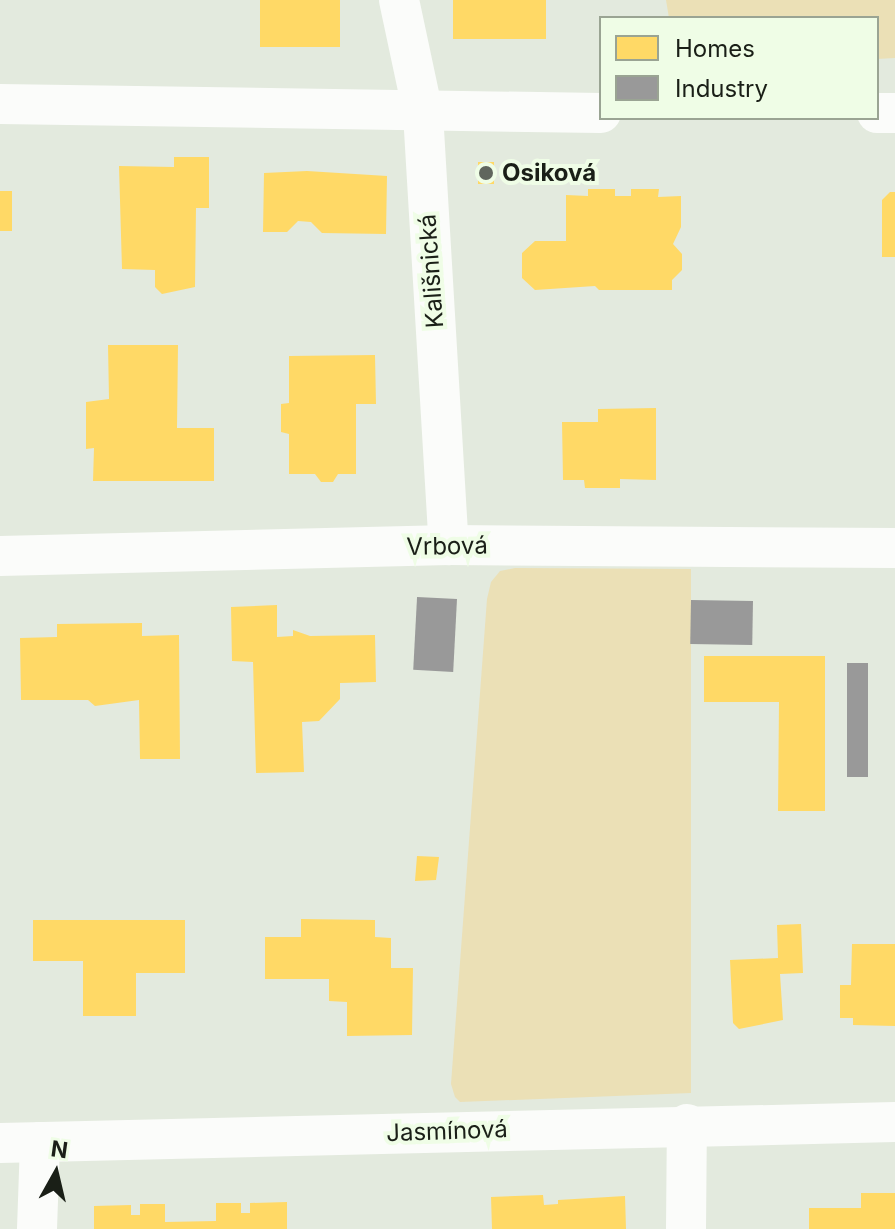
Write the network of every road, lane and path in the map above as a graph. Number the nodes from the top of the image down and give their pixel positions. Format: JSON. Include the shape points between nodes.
{"nodes":[{"id":1,"x":399,"y":0,"type":"edge"},
{"id":2,"x":0,"y":104,"type":"edge"},
{"id":3,"x":423,"y":113,"type":"junction"},
{"id":4,"x":599,"y":113,"type":"edge"},
{"id":5,"x":449,"y":545,"type":"junction"},
{"id":6,"x":895,"y":548,"type":"edge"},
{"id":7,"x":0,"y":556,"type":"edge"},
{"id":8,"x":895,"y":1122,"type":"edge"},
{"id":9,"x":687,"y":1124,"type":"junction"},
{"id":10,"x":40,"y":1142,"type":"junction"},
{"id":11,"x":0,"y":1143,"type":"edge"},
{"id":12,"x":37,"y":1229,"type":"edge"},
{"id":13,"x":686,"y":1229,"type":"edge"}],
"edges":[{"from":1,"to":3,"type":"street","name":"Kališnická"},
{"from":2,"to":3,"type":"street"},
{"from":3,"to":4,"type":"street"},
{"from":3,"to":5,"type":"street","name":"Kališnická"},
{"from":5,"to":6,"type":"street","name":"Vrbová"},
{"from":5,"to":7,"type":"street","name":"Vrbová"},
{"from":8,"to":9,"type":"street","name":"Jasmínová"},
{"from":9,"to":10,"type":"street","name":"Jasmínová"},
{"from":9,"to":13,"type":"street"},
{"from":10,"to":11,"type":"street","name":"Jasmínová"},
{"from":10,"to":12,"type":"street"}]}
